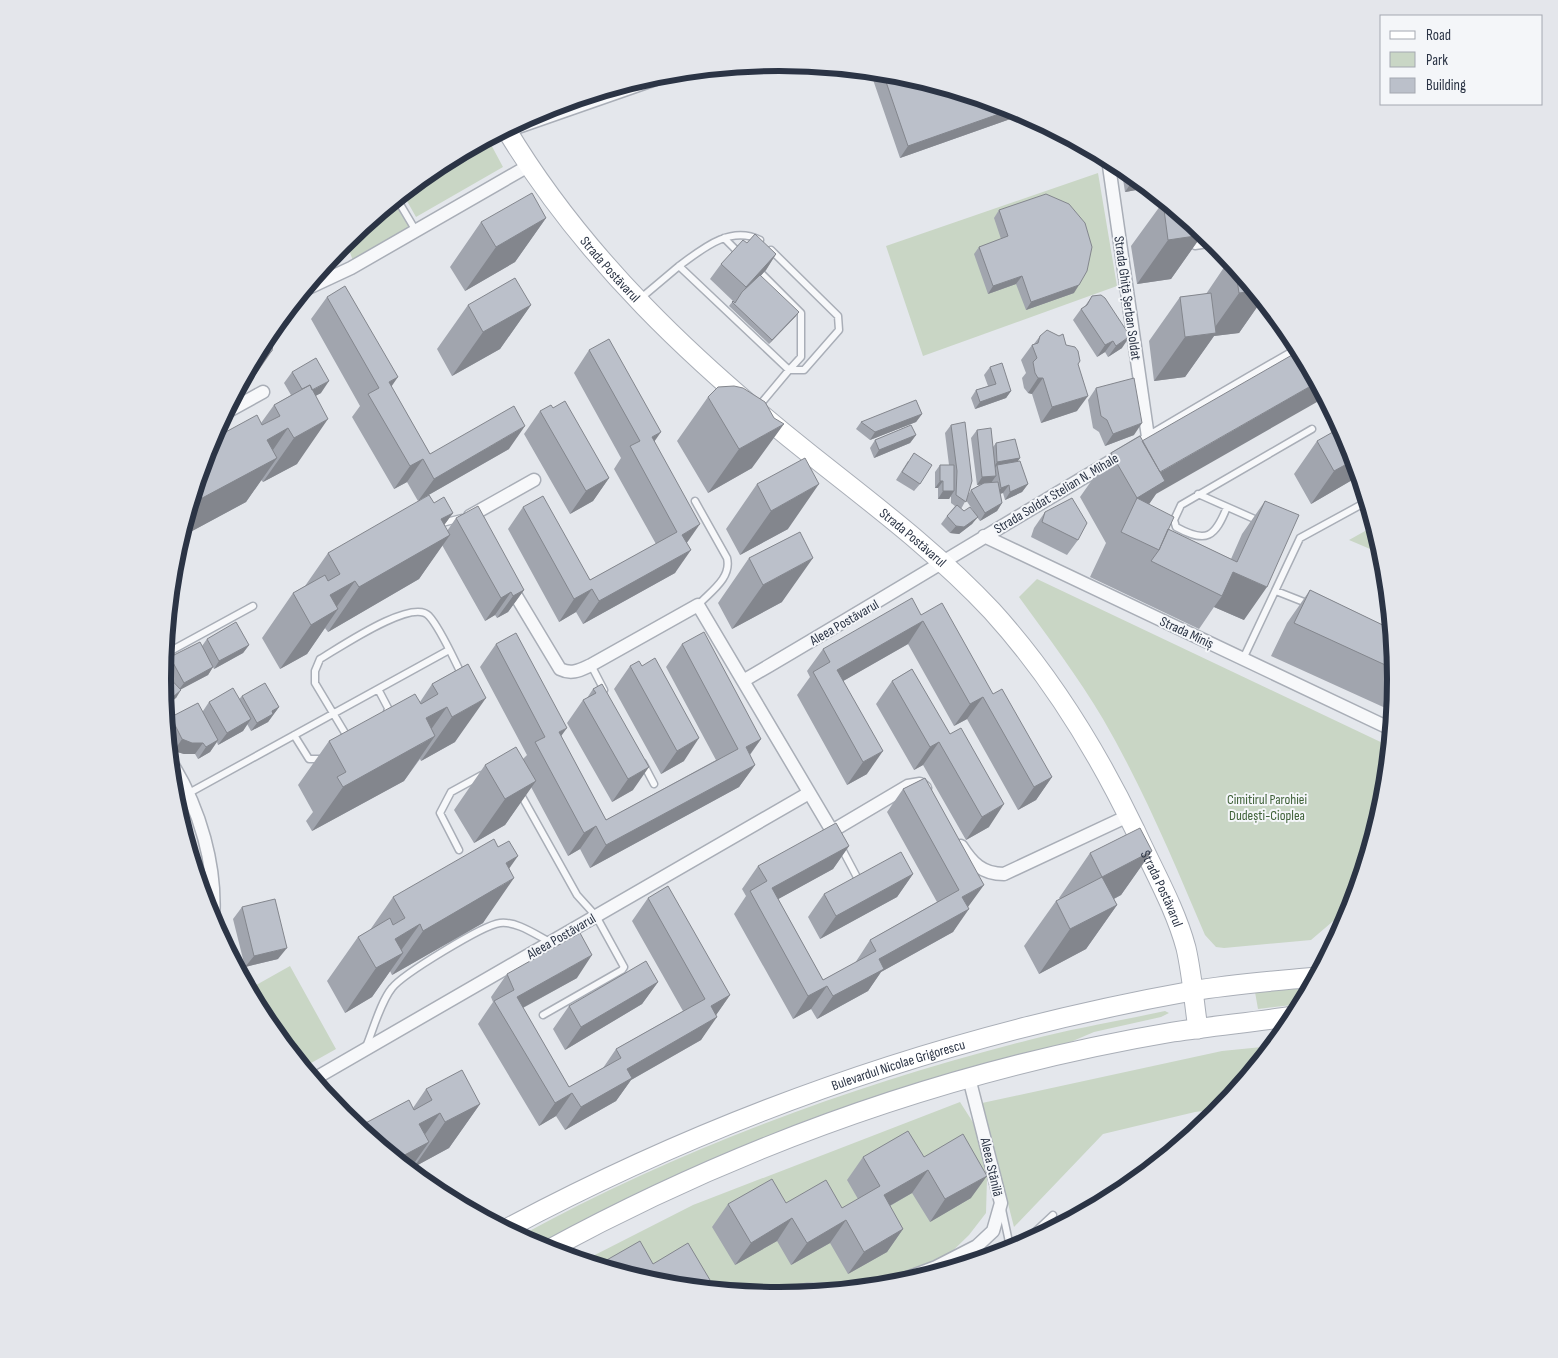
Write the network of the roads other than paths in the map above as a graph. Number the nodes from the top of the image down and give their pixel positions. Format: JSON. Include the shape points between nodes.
{"nodes":[{"id":1,"x":631,"y":90,"type":"edge"},
{"id":2,"x":545,"y":118,"type":"edge"},
{"id":3,"x":509,"y":134,"type":"edge"},
{"id":4,"x":530,"y":165,"type":"junction"},
{"id":5,"x":1109,"y":169,"type":"edge"},
{"id":6,"x":400,"y":204,"type":"edge"},
{"id":7,"x":416,"y":231,"type":"junction"},
{"id":8,"x":1193,"y":235,"type":"edge"},
{"id":9,"x":724,"y":238,"type":"junction"},
{"id":10,"x":1204,"y":245,"type":"edge"},
{"id":11,"x":740,"y":254,"type":"edge"},
{"id":12,"x":679,"y":266,"type":"junction"},
{"id":13,"x":762,"y":274,"type":"edge"},
{"id":14,"x":317,"y":284,"type":"edge"},
{"id":15,"x":639,"y":300,"type":"junction"},
{"id":16,"x":1292,"y":355,"type":"edge"},
{"id":17,"x":789,"y":370,"type":"junction"},
{"id":18,"x":264,"y":392,"type":"edge"},
{"id":19,"x":235,"y":408,"type":"edge"},
{"id":20,"x":755,"y":410,"type":"junction"},
{"id":21,"x":1312,"y":429,"type":"dead end"},
{"id":22,"x":1148,"y":437,"type":"junction"},
{"id":23,"x":534,"y":480,"type":"dead end"},
{"id":24,"x":1198,"y":494,"type":"junction"},
{"id":25,"x":695,"y":501,"type":"dead end"},
{"id":26,"x":1361,"y":505,"type":"edge"},
{"id":27,"x":1227,"y":507,"type":"junction"},
{"id":28,"x":470,"y":516,"type":"junction"},
{"id":29,"x":1264,"y":522,"type":"edge"},
{"id":30,"x":427,"y":527,"type":"edge"},
{"id":31,"x":480,"y":532,"type":"edge"},
{"id":32,"x":1291,"y":534,"type":"edge"},
{"id":33,"x":984,"y":536,"type":"junction"},
{"id":34,"x":1300,"y":538,"type":"junction"},
{"id":35,"x":943,"y":562,"type":"junction"},
{"id":36,"x":503,"y":573,"type":"edge"},
{"id":37,"x":1276,"y":591,"type":"junction"},
{"id":38,"x":698,"y":605,"type":"junction"},
{"id":39,"x":253,"y":606,"type":"dead end"},
{"id":40,"x":1320,"y":609,"type":"edge"},
{"id":41,"x":172,"y":650,"type":"edge"},
{"id":42,"x":449,"y":650,"type":"junction"},
{"id":43,"x":1243,"y":659,"type":"junction"},
{"id":44,"x":591,"y":665,"type":"junction"},
{"id":45,"x":463,"y":677,"type":"edge"},
{"id":46,"x":743,"y":681,"type":"junction"},
{"id":47,"x":378,"y":689,"type":"junction"},
{"id":48,"x":609,"y":699,"type":"edge"},
{"id":49,"x":333,"y":714,"type":"junction"},
{"id":50,"x":386,"y":724,"type":"edge"},
{"id":51,"x":1384,"y":727,"type":"edge"},
{"id":52,"x":294,"y":735,"type":"junction"},
{"id":53,"x":358,"y":740,"type":"edge"},
{"id":54,"x":351,"y":744,"type":"junction"},
{"id":55,"x":344,"y":748,"type":"edge"},
{"id":56,"x":330,"y":756,"type":"dead end"},
{"id":57,"x":641,"y":758,"type":"edge"},
{"id":58,"x":490,"y":771,"type":"edge"},
{"id":59,"x":179,"y":777,"type":"edge"},
{"id":60,"x":654,"y":784,"type":"dead end"},
{"id":61,"x":516,"y":786,"type":"edge"},
{"id":62,"x":809,"y":792,"type":"junction"},
{"id":63,"x":188,"y":793,"type":"junction"},
{"id":64,"x":933,"y":802,"type":"edge"},
{"id":65,"x":1128,"y":816,"type":"junction"},
{"id":66,"x":832,"y":831,"type":"junction"},
{"id":67,"x":952,"y":832,"type":"edge"},
{"id":68,"x":459,"y":850,"type":"dead end"},
{"id":69,"x":852,"y":885,"type":"edge"},
{"id":70,"x":213,"y":898,"type":"edge"},
{"id":71,"x":596,"y":916,"type":"junction"},
{"id":72,"x":550,"y":942,"type":"junction"},
{"id":73,"x":1308,"y":978,"type":"edge"},
{"id":74,"x":1193,"y":991,"type":"junction"},
{"id":75,"x":543,"y":1016,"type":"dead end"},
{"id":76,"x":1284,"y":1017,"type":"edge"},
{"id":77,"x":1198,"y":1028,"type":"junction"},
{"id":78,"x":365,"y":1049,"type":"junction"},
{"id":79,"x":319,"y":1076,"type":"edge"},
{"id":80,"x":970,"y":1078,"type":"junction"},
{"id":81,"x":1001,"y":1203,"type":"junction"},
{"id":82,"x":1053,"y":1215,"type":"dead end"},
{"id":83,"x":513,"y":1225,"type":"edge"},
{"id":84,"x":1039,"y":1228,"type":"edge"},
{"id":85,"x":1009,"y":1241,"type":"edge"},
{"id":86,"x":559,"y":1245,"type":"edge"},
{"id":87,"x":940,"y":1265,"type":"edge"}],
"edges":[{"from":1,"to":2,"type":"lane"},
{"from":3,"to":4,"type":"main road","name":"Strada Postăvarul"},
{"from":4,"to":7,"type":"street"},
{"from":4,"to":15,"type":"main road","name":"Strada Postăvarul","via":[[580,235]]},
{"from":5,"to":22,"type":"street","name":"Strada Ghiță Șerban Soldat"},
{"from":6,"to":7,"type":"lane"},
{"from":7,"to":14,"type":"street"},
{"from":8,"to":10,"type":"lane","via":[[1195,246]]},
{"from":9,"to":11,"type":"lane"},
{"from":9,"to":12,"type":"lane","via":[[710,243]]},
{"from":9,"to":17,"type":"lane","via":[[744,235],[760,240],[838,316],[840,330],[804,370]]},
{"from":12,"to":15,"type":"lane"},
{"from":12,"to":17,"type":"lane"},
{"from":13,"to":17,"type":"lane","via":[[801,312],[801,357]]},
{"from":15,"to":20,"type":"main road","name":"Strada Postăvarul"},
{"from":16,"to":22,"type":"street","name":"Strada Soldat Stelian N. Mihale"},
{"from":17,"to":20,"type":"lane"},
{"from":18,"to":19,"type":"street"},
{"from":20,"to":35,"type":"main road","name":"Strada Postăvarul","via":[[898,522]]},
{"from":21,"to":24,"type":"lane"},
{"from":22,"to":33,"type":"street","name":"Strada Soldat Stelian N. Mihale"},
{"from":23,"to":28,"type":"street"},
{"from":24,"to":27,"type":"lane"},
{"from":24,"to":27,"type":"lane","via":[[1181,505],[1174,520],[1176,527],[1188,533],[1200,537],[1211,535],[1219,527]]},
{"from":25,"to":38,"type":"lane","via":[[728,565],[725,576]]},
{"from":26,"to":34,"type":"lane"},
{"from":27,"to":29,"type":"lane"},
{"from":28,"to":30,"type":"lane"},
{"from":28,"to":31,"type":"street"},
{"from":32,"to":34,"type":"lane"},
{"from":33,"to":35,"type":"street","name":"Strada Soldat Stelian N. Mihale"},
{"from":33,"to":43,"type":"street","name":"Strada Miniș"},
{"from":34,"to":37,"type":"lane"},
{"from":35,"to":46,"type":"street","name":"Aleea Postăvarul"},
{"from":35,"to":65,"type":"main road","name":"Strada Postăvarul","via":[[991,611],[1039,669],[1084,735]]},
{"from":36,"to":44,"type":"street","via":[[560,669],[568,673]]},
{"from":37,"to":40,"type":"lane"},
{"from":37,"to":43,"type":"lane"},
{"from":38,"to":44,"type":"street"},
{"from":38,"to":46,"type":"street"},
{"from":39,"to":41,"type":"lane"},
{"from":42,"to":45,"type":"lane"},
{"from":42,"to":47,"type":"lane"},
{"from":42,"to":49,"type":"lane","via":[[429,615],[418,610],[401,613],[320,659],[314,671],[315,683]]},
{"from":43,"to":51,"type":"street","name":"Strada Miniș"},
{"from":44,"to":48,"type":"lane"},
{"from":46,"to":62,"type":"street"},
{"from":47,"to":49,"type":"lane"},
{"from":47,"to":50,"type":"lane","via":[[388,708]]},
{"from":49,"to":52,"type":"lane"},
{"from":49,"to":54,"type":"lane"},
{"from":52,"to":56,"type":"lane","via":[[309,758],[323,760]]},
{"from":52,"to":63,"type":"lane"},
{"from":53,"to":54,"type":"lane"},
{"from":54,"to":55,"type":"lane"},
{"from":57,"to":60,"type":"lane"},
{"from":58,"to":68,"type":"lane","via":[[451,792],[440,813]]},
{"from":59,"to":63,"type":"street"},
{"from":61,"to":71,"type":"lane","via":[[577,896]]},
{"from":62,"to":66,"type":"street"},
{"from":62,"to":71,"type":"street","name":"Aleea Postăvarul"},
{"from":63,"to":70,"type":"street","via":[[207,852]]},
{"from":64,"to":66,"type":"street","via":[[924,787],[915,783]]},
{"from":65,"to":67,"type":"street","via":[[1004,874],[976,867]]},
{"from":65,"to":74,"type":"main road","name":"Strada Postăvarul","via":[[1181,932]]},
{"from":66,"to":69,"type":"lane","via":[[860,881]]},
{"from":71,"to":72,"type":"street","name":"Aleea Postăvarul"},
{"from":71,"to":75,"type":"lane","via":[[624,967]]},
{"from":72,"to":78,"type":"street","name":"Aleea Postăvarul"},
{"from":72,"to":78,"type":"lane","via":[[513,924],[500,923],[401,977],[390,990]]},
{"from":73,"to":74,"type":"main road","name":"Bulevardul Nicolae Grigorescu"},
{"from":74,"to":77,"type":"main road","name":"Strada Postăvarul"},
{"from":74,"to":83,"type":"main road","name":"Bulevardul Nicolae Grigorescu","via":[[1021,1029],[831,1085],[654,1155]]},
{"from":76,"to":77,"type":"main road"},
{"from":77,"to":80,"type":"main road","via":[[1067,1054]]},
{"from":78,"to":79,"type":"street","name":"Aleea Postăvarul"},
{"from":80,"to":81,"type":"street","name":"Aleea Stănilă"},
{"from":80,"to":86,"type":"main road","via":[[887,1102],[784,1140],[656,1195]]},
{"from":81,"to":85,"type":"lane"},
{"from":81,"to":87,"type":"street","name":"Aleea Stănilă","via":[[993,1231],[986,1240]]},
{"from":82,"to":84,"type":"lane"}]}
